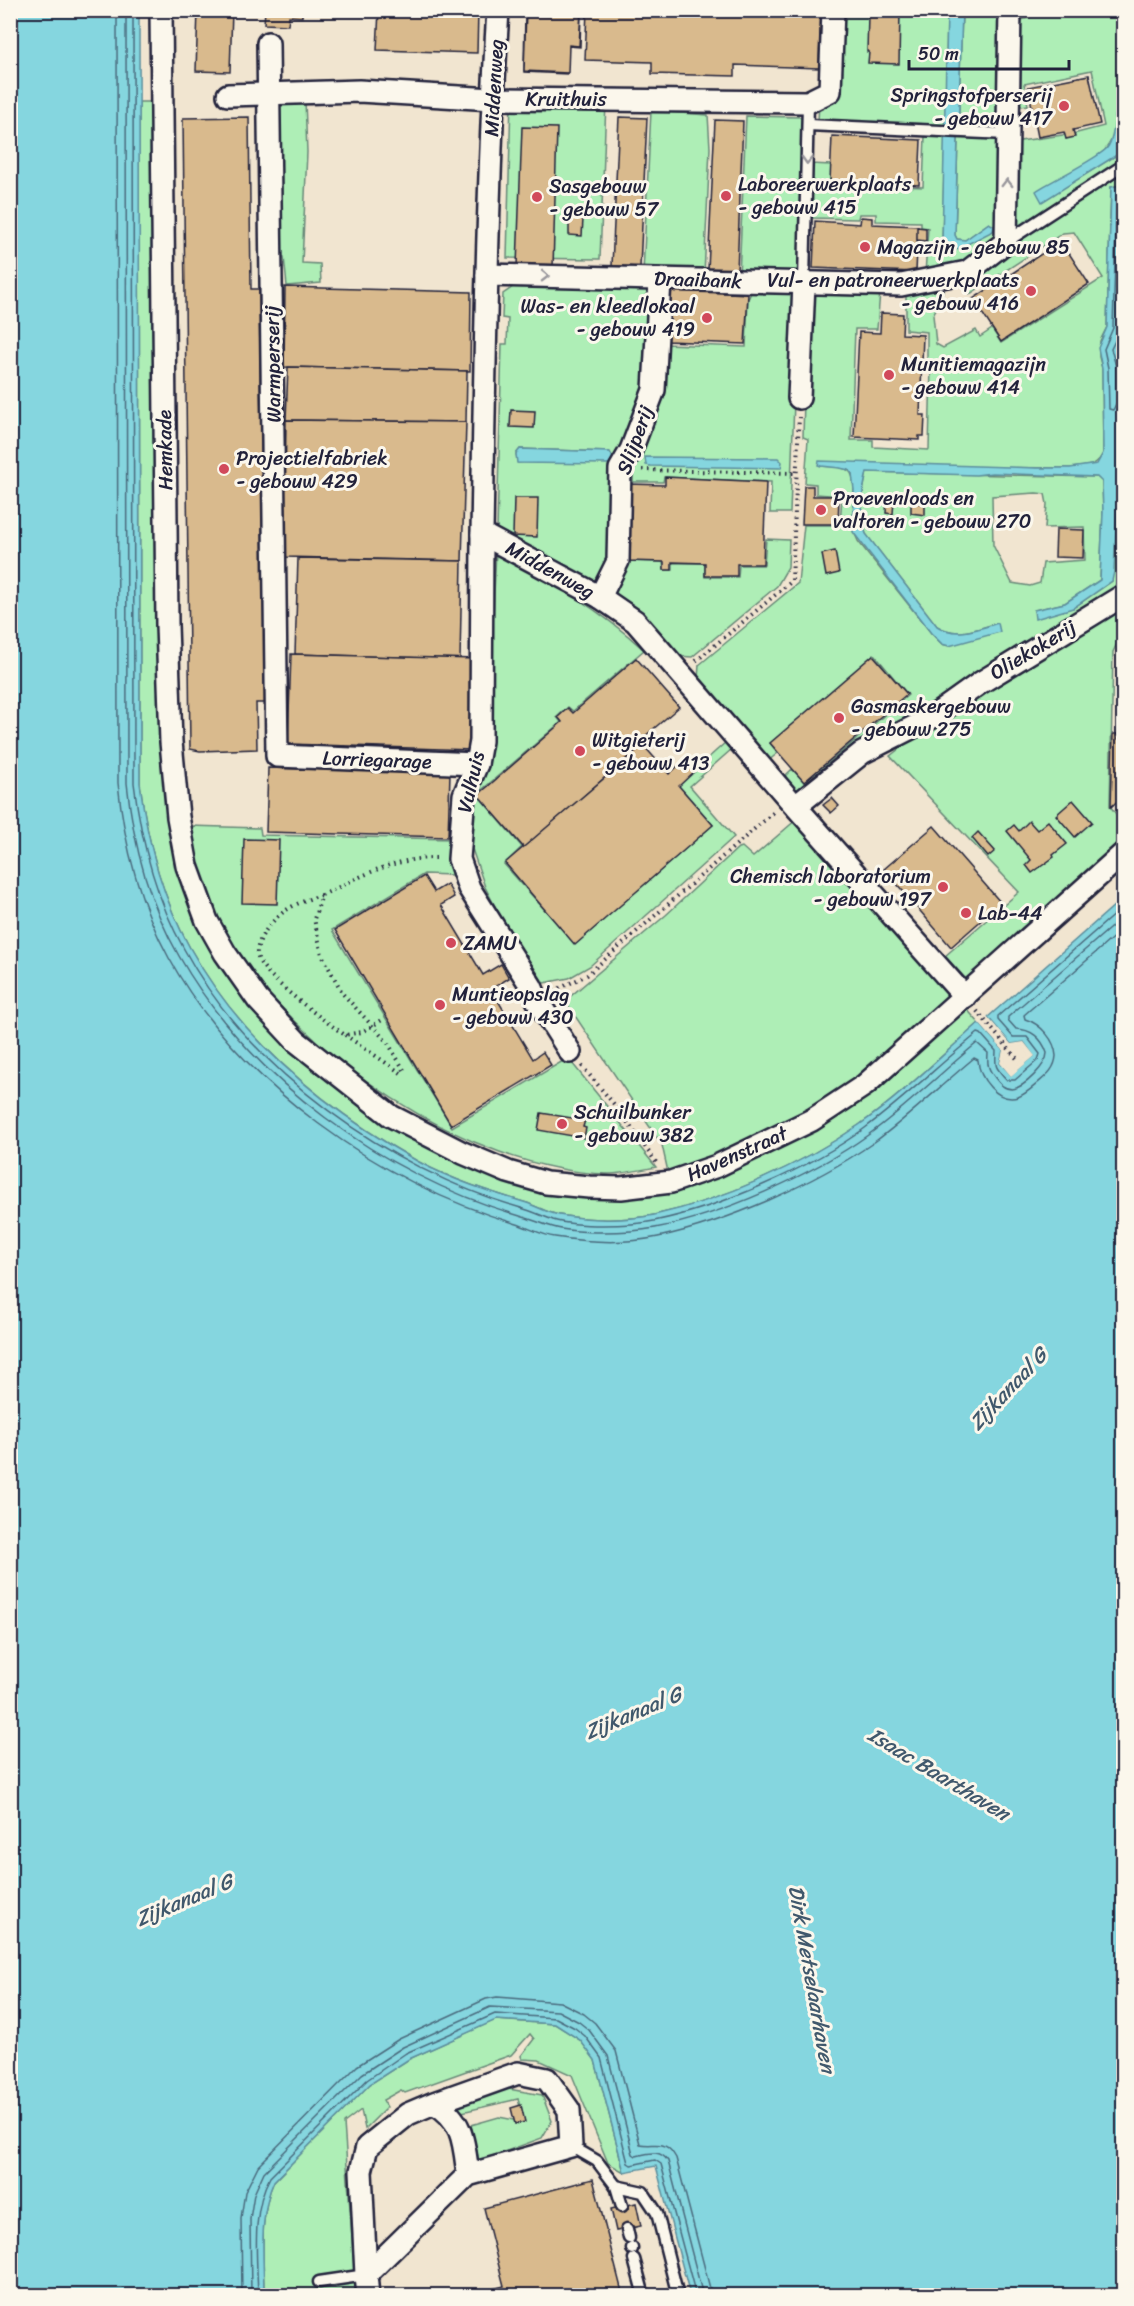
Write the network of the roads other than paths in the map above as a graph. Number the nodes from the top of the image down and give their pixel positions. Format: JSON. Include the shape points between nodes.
{"nodes":[{"id":1,"x":161,"y":10,"type":"edge"},
{"id":2,"x":498,"y":10,"type":"edge"},
{"id":3,"x":833,"y":10,"type":"edge"},
{"id":4,"x":1010,"y":10,"type":"edge"},
{"id":5,"x":268,"y":44,"type":"dead end"},
{"id":6,"x":268,"y":94,"type":"junction"},
{"id":7,"x":228,"y":95,"type":"dead end"},
{"id":8,"x":493,"y":99,"type":"junction"},
{"id":9,"x":808,"y":102,"type":"junction"},
{"id":10,"x":808,"y":125,"type":"junction"},
{"id":11,"x":1007,"y":134,"type":"junction"},
{"id":12,"x":1123,"y":166,"type":"edge"},
{"id":13,"x":1006,"y":242,"type":"junction"},
{"id":14,"x":487,"y":275,"type":"junction"},
{"id":15,"x":660,"y":280,"type":"junction"},
{"id":16,"x":804,"y":283,"type":"junction"},
{"id":17,"x":800,"y":398,"type":"road end"},
{"id":18,"x":482,"y":534,"type":"junction"},
{"id":19,"x":1124,"y":595,"type":"edge"},
{"id":20,"x":600,"y":597,"type":"junction"},
{"id":21,"x":277,"y":756,"type":"joint"},
{"id":22,"x":477,"y":764,"type":"junction"},
{"id":23,"x":792,"y":803,"type":"junction"},
{"id":24,"x":1124,"y":853,"type":"edge"},
{"id":25,"x":194,"y":888,"type":"joint"},
{"id":26,"x":965,"y":997,"type":"junction"},
{"id":27,"x":570,"y":1052,"type":"road end"},
{"id":28,"x":434,"y":2103,"type":"junction"},
{"id":29,"x":571,"y":2146,"type":"junction"},
{"id":30,"x":468,"y":2175,"type":"junction"},
{"id":31,"x":616,"y":2186,"type":"junction"},
{"id":32,"x":622,"y":2206,"type":"dead end"},
{"id":33,"x":631,"y":2245,"type":"dead end"},
{"id":34,"x":319,"y":2282,"type":"dead end"},
{"id":35,"x":367,"y":2285,"type":"edge"},
{"id":36,"x":644,"y":2295,"type":"edge"},
{"id":37,"x":678,"y":2295,"type":"edge"}],
"edges":[{"from":1,"to":25,"type":"street","name":"Hemkade","via":[[170,718],[178,817]]},
{"from":2,"to":8,"type":"street","name":"Middenweg"},
{"from":3,"to":9,"type":"street","name":"Kruithuis","via":[[830,91]]},
{"from":4,"to":11,"type":"street"},
{"from":5,"to":6,"type":"street","name":"Warmperserij"},
{"from":6,"to":7,"type":"street","name":"Kruithuis"},
{"from":6,"to":8,"type":"street","name":"Kruithuis","via":[[359,91]]},
{"from":6,"to":21,"type":"street","name":"Warmperserij"},
{"from":8,"to":9,"type":"street","name":"Kruithuis"},
{"from":8,"to":14,"type":"street","name":"Middenweg"},
{"from":9,"to":10,"type":"lane"},
{"from":10,"to":11,"type":"lane"},
{"from":10,"to":16,"type":"lane","one_way":true},
{"from":13,"to":11,"type":"street","one_way":true},
{"from":12,"to":13,"type":"lane"},
{"from":13,"to":16,"type":"street","name":"Draaibank","via":[[968,272],[901,285]]},
{"from":14,"to":15,"type":"street","name":"Draaibank","one_way":true},
{"from":14,"to":18,"type":"street","name":"Middenweg"},
{"from":15,"to":16,"type":"street","name":"Draaibank"},
{"from":15,"to":20,"type":"street","name":"Slijperij","via":[[654,390],[620,469],[618,561]]},
{"from":16,"to":17,"type":"street"},
{"from":18,"to":20,"type":"street","name":"Middenweg"},
{"from":18,"to":22,"type":"street","name":"Vulhuis","via":[[481,741]]},
{"from":19,"to":23,"type":"street","name":"Oliekokerij","via":[[980,682],[931,718],[862,753]]},
{"from":20,"to":23,"type":"street","name":"Middenweg","via":[[635,621]]},
{"from":21,"to":22,"type":"street","name":"Lorriegarage"},
{"from":22,"to":27,"type":"street","name":"Vulhuis","via":[[464,795],[459,859],[469,888]]},
{"from":23,"to":26,"type":"street","name":"Middenweg"},
{"from":24,"to":26,"type":"street","name":"Havenstraat"},
{"from":25,"to":26,"type":"street","name":"Havenstraat","via":[[225,953],[258,1000],[296,1041],[391,1116],[463,1153],[546,1183],[621,1188],[671,1182],[717,1166],[813,1120],[865,1085]]},
{"from":28,"to":29,"type":"street","via":[[518,2073],[547,2079],[569,2110]]},
{"from":28,"to":30,"type":"street","via":[[449,2112],[464,2139]]},
{"from":28,"to":35,"type":"street","via":[[408,2114],[367,2147],[361,2171]]},
{"from":29,"to":30,"type":"street"},
{"from":29,"to":31,"type":"lane","via":[[597,2160]]},
{"from":30,"to":35,"type":"street"},
{"from":31,"to":32,"type":"lane"},
{"from":31,"to":37,"type":"lane","via":[[643,2192],[657,2213]]},
{"from":33,"to":36,"type":"lane"},
{"from":34,"to":35,"type":"lane"}]}
